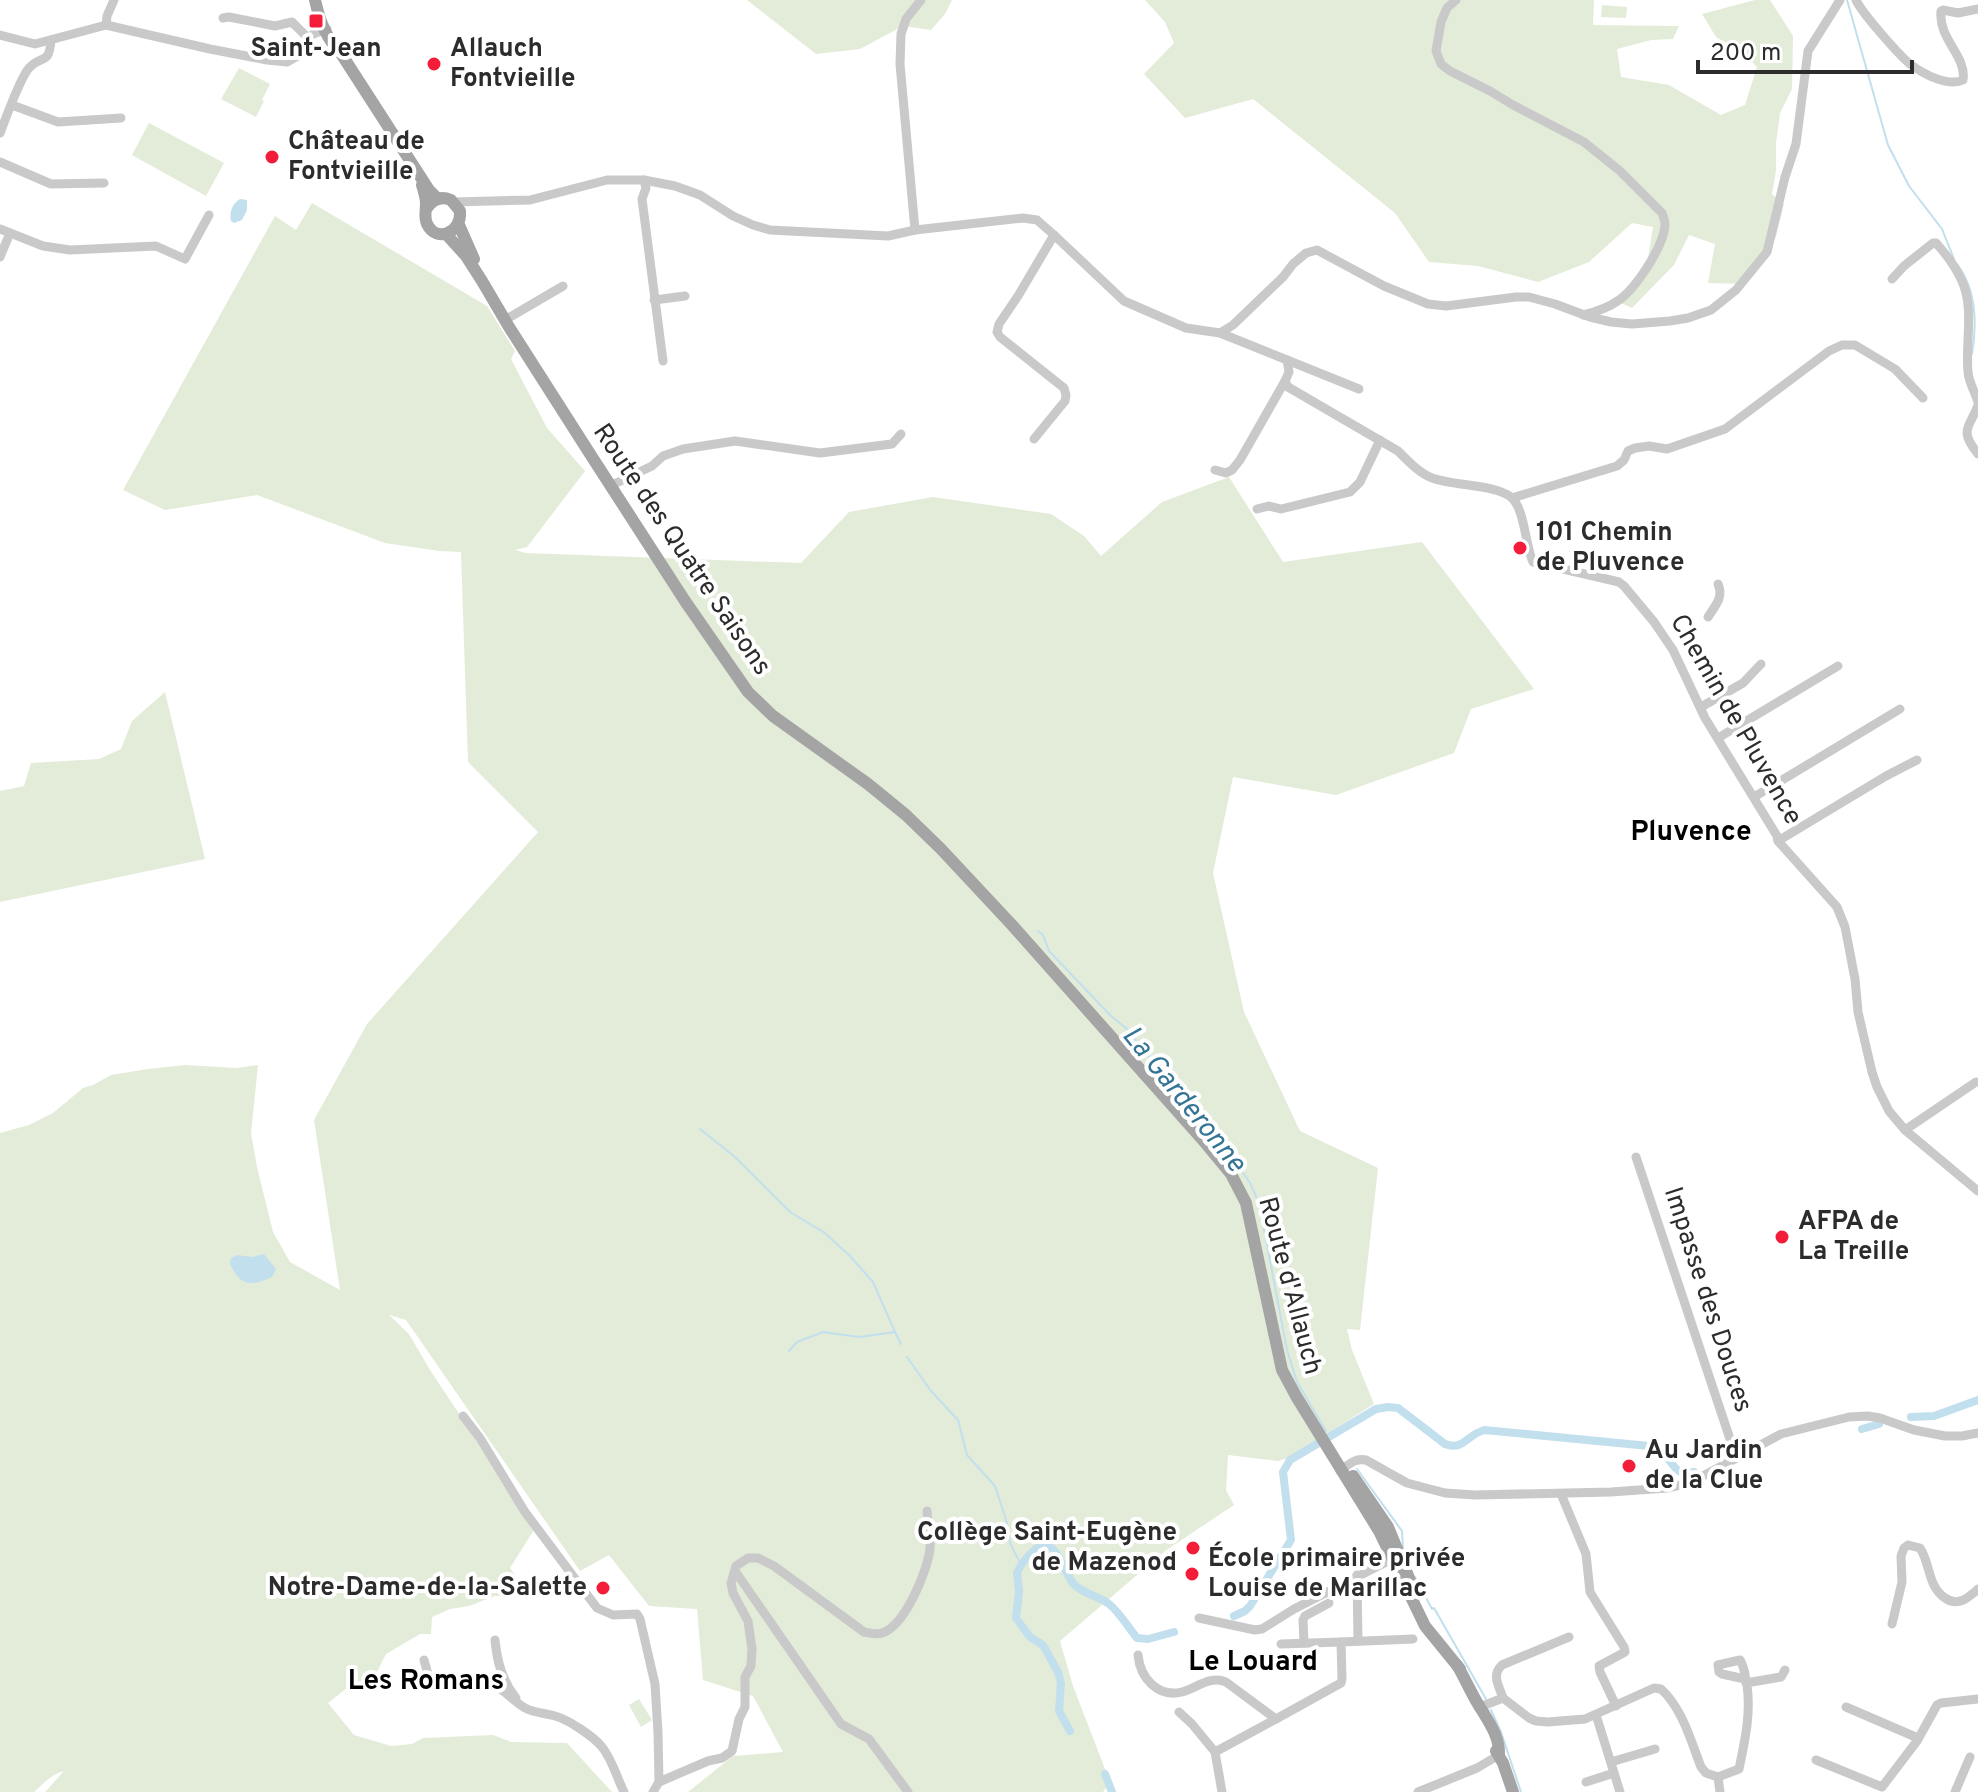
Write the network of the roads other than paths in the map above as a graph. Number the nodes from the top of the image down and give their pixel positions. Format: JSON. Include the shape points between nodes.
{"nodes":[{"id":1,"x":114,"y":0,"type":"edge"},
{"id":2,"x":318,"y":0,"type":"edge"},
{"id":3,"x":921,"y":0,"type":"edge"},
{"id":4,"x":1456,"y":0,"type":"edge"},
{"id":5,"x":1840,"y":0,"type":"edge"},
{"id":6,"x":1856,"y":0,"type":"edge"},
{"id":7,"x":1978,"y":9,"type":"edge"},
{"id":8,"x":223,"y":18,"type":"dead end"},
{"id":9,"x":106,"y":25,"type":"junction"},
{"id":10,"x":328,"y":32,"type":"junction"},
{"id":11,"x":0,"y":35,"type":"edge"},
{"id":12,"x":51,"y":40,"type":"junction"},
{"id":13,"x":310,"y":40,"type":"junction"},
{"id":14,"x":12,"y":105,"type":"junction"},
{"id":15,"x":121,"y":118,"type":"dead end"},
{"id":16,"x":0,"y":133,"type":"edge"},
{"id":17,"x":0,"y":162,"type":"edge"},
{"id":18,"x":418,"y":174,"type":"junction"},
{"id":19,"x":644,"y":180,"type":"junction"},
{"id":20,"x":104,"y":183,"type":"dead end"},
{"id":21,"x":438,"y":199,"type":"junction"},
{"id":22,"x":454,"y":202,"type":"junction"},
{"id":23,"x":472,"y":203,"type":"junction"},
{"id":24,"x":427,"y":208,"type":"junction"},
{"id":25,"x":209,"y":215,"type":"dead end"},
{"id":26,"x":460,"y":220,"type":"junction"},
{"id":27,"x":915,"y":230,"type":"junction"},
{"id":28,"x":5,"y":231,"type":"edge"},
{"id":29,"x":446,"y":234,"type":"junction"},
{"id":30,"x":1054,"y":235,"type":"junction"},
{"id":31,"x":2,"y":260,"type":"edge"},
{"id":32,"x":1892,"y":279,"type":"dead end"},
{"id":33,"x":482,"y":281,"type":"junction"},
{"id":34,"x":563,"y":286,"type":"dead end"},
{"id":35,"x":685,"y":296,"type":"dead end"},
{"id":36,"x":654,"y":300,"type":"junction"},
{"id":37,"x":1581,"y":315,"type":"junction"},
{"id":38,"x":505,"y":320,"type":"junction"},
{"id":39,"x":1220,"y":333,"type":"junction"},
{"id":40,"x":1287,"y":360,"type":"junction"},
{"id":41,"x":663,"y":361,"type":"dead end"},
{"id":42,"x":1285,"y":381,"type":"junction"},
{"id":43,"x":1359,"y":389,"type":"dead end"},
{"id":44,"x":1923,"y":398,"type":"dead end"},
{"id":45,"x":1978,"y":403,"type":"edge"},
{"id":46,"x":901,"y":434,"type":"dead end"},
{"id":47,"x":1034,"y":439,"type":"dead end"},
{"id":48,"x":1380,"y":440,"type":"junction"},
{"id":49,"x":1978,"y":454,"type":"edge"},
{"id":50,"x":1215,"y":470,"type":"dead end"},
{"id":51,"x":610,"y":486,"type":"junction"},
{"id":52,"x":1512,"y":498,"type":"junction"},
{"id":53,"x":1257,"y":509,"type":"dead end"},
{"id":54,"x":1718,"y":584,"type":"dead end"},
{"id":55,"x":1708,"y":617,"type":"dead end"},
{"id":56,"x":1761,"y":664,"type":"dead end"},
{"id":57,"x":1838,"y":666,"type":"dead end"},
{"id":58,"x":1701,"y":707,"type":"junction"},
{"id":59,"x":1900,"y":709,"type":"dead end"},
{"id":60,"x":1718,"y":738,"type":"junction"},
{"id":61,"x":1917,"y":760,"type":"dead end"},
{"id":62,"x":1754,"y":797,"type":"junction"},
{"id":63,"x":1778,"y":841,"type":"junction"},
{"id":64,"x":1976,"y":1082,"type":"dead end"},
{"id":65,"x":1905,"y":1130,"type":"junction"},
{"id":66,"x":1208,"y":1146,"type":"joint"},
{"id":67,"x":1636,"y":1157,"type":"dead end"},
{"id":68,"x":1978,"y":1191,"type":"edge"},
{"id":69,"x":463,"y":1416,"type":"dead end"},
{"id":70,"x":1978,"y":1433,"type":"edge"},
{"id":71,"x":1736,"y":1457,"type":"junction"},
{"id":72,"x":1343,"y":1469,"type":"junction"},
{"id":73,"x":1561,"y":1494,"type":"junction"},
{"id":74,"x":927,"y":1511,"type":"dead end"},
{"id":75,"x":1395,"y":1557,"type":"junction"},
{"id":76,"x":735,"y":1571,"type":"junction"},
{"id":77,"x":1357,"y":1575,"type":"junction"},
{"id":78,"x":1978,"y":1589,"type":"edge"},
{"id":79,"x":1329,"y":1603,"type":"dead end"},
{"id":80,"x":1199,"y":1618,"type":"dead end"},
{"id":81,"x":1892,"y":1624,"type":"dead end"},
{"id":82,"x":1569,"y":1637,"type":"dead end"},
{"id":83,"x":1413,"y":1639,"type":"dead end"},
{"id":84,"x":495,"y":1640,"type":"dead end"},
{"id":85,"x":1358,"y":1641,"type":"junction"},
{"id":86,"x":1341,"y":1642,"type":"junction"},
{"id":87,"x":1304,"y":1643,"type":"junction"},
{"id":88,"x":1281,"y":1644,"type":"dead end"},
{"id":89,"x":1138,"y":1655,"type":"dead end"},
{"id":90,"x":424,"y":1660,"type":"dead end"},
{"id":91,"x":1785,"y":1670,"type":"dead end"},
{"id":92,"x":1503,"y":1698,"type":"junction"},
{"id":93,"x":1978,"y":1699,"type":"edge"},
{"id":94,"x":1616,"y":1706,"type":"junction"},
{"id":95,"x":1846,"y":1707,"type":"dead end"},
{"id":96,"x":527,"y":1709,"type":"junction"},
{"id":97,"x":1481,"y":1709,"type":"junction"},
{"id":98,"x":1179,"y":1712,"type":"dead end"},
{"id":99,"x":1596,"y":1715,"type":"junction"},
{"id":100,"x":1276,"y":1719,"type":"junction"},
{"id":101,"x":1918,"y":1738,"type":"junction"},
{"id":102,"x":1655,"y":1749,"type":"dead end"},
{"id":103,"x":1215,"y":1752,"type":"junction"},
{"id":104,"x":1499,"y":1755,"type":"junction"},
{"id":105,"x":1970,"y":1757,"type":"dead end"},
{"id":106,"x":1816,"y":1760,"type":"dead end"},
{"id":107,"x":1611,"y":1762,"type":"junction"},
{"id":108,"x":1614,"y":1773,"type":"junction"},
{"id":109,"x":1718,"y":1777,"type":"junction"},
{"id":110,"x":659,"y":1782,"type":"junction"},
{"id":111,"x":1586,"y":1782,"type":"dead end"},
{"id":112,"x":624,"y":1792,"type":"edge"},
{"id":113,"x":653,"y":1792,"type":"edge"},
{"id":114,"x":908,"y":1792,"type":"edge"},
{"id":115,"x":1222,"y":1792,"type":"edge"},
{"id":116,"x":1418,"y":1792,"type":"edge"},
{"id":117,"x":1513,"y":1792,"type":"edge"},
{"id":118,"x":1620,"y":1792,"type":"edge"},
{"id":119,"x":1720,"y":1792,"type":"edge"},
{"id":120,"x":1955,"y":1792,"type":"edge"}],
"edges":[{"from":1,"to":9,"type":"street"},
{"from":2,"to":10,"type":"main road","name":"Route des Quatre Saisons"},
{"from":3,"to":27,"type":"street","via":[[901,34],[900,64]]},
{"from":4,"to":37,"type":"street","via":[[1441,22],[1436,51],[1441,64],[1584,142],[1620,171],[1666,222],[1657,250],[1631,289],[1605,308]]},
{"from":5,"to":37,"type":"street","via":[[1806,56],[1796,144],[1761,261],[1711,310],[1688,318],[1632,324]]},
{"from":6,"to":7,"type":"street","via":[[1911,64],[1958,83],[1965,76],[1942,29],[1941,11]]},
{"from":8,"to":13,"type":"street","via":[[275,26],[292,22]]},
{"from":9,"to":12,"type":"street"},
{"from":9,"to":13,"type":"street","via":[[281,62],[294,59]]},
{"from":10,"to":13,"type":"street","via":[[313,34]]},
{"from":10,"to":18,"type":"main road","name":"Route des Quatre Saisons"},
{"from":11,"to":12,"type":"street","via":[[35,44]]},
{"from":12,"to":14,"type":"street","via":[[50,53],[28,69]]},
{"from":14,"to":15,"type":"street","via":[[58,122]]},
{"from":14,"to":16,"type":"street"},
{"from":17,"to":20,"type":"street","via":[[51,184]]},
{"from":18,"to":21,"type":"main road","name":"Route des Quatre Saisons"},
{"from":18,"to":24,"type":"main road","name":"Route des Quatre Saisons"},
{"from":19,"to":23,"type":"street","via":[[600,181],[530,200]]},
{"from":19,"to":27,"type":"street","via":[[700,195],[733,216],[770,230],[879,236]]},
{"from":19,"to":36,"type":"street"},
{"from":21,"to":22,"type":"main road"},
{"from":21,"to":24,"type":"main road"},
{"from":22,"to":23,"type":"street"},
{"from":22,"to":26,"type":"main road","name":"Route des Quatre Saisons"},
{"from":23,"to":26,"type":"street"},
{"from":24,"to":29,"type":"main road","name":"Route des Quatre Saisons","via":[[427,225]]},
{"from":25,"to":28,"type":"street","via":[[185,259],[156,246],[43,246]]},
{"from":26,"to":29,"type":"main road"},
{"from":26,"to":33,"type":"main road","name":"Route des Quatre Saisons"},
{"from":27,"to":30,"type":"street","via":[[1023,218],[1037,220]]},
{"from":28,"to":31,"type":"street"},
{"from":29,"to":33,"type":"main road","name":"Route des Quatre Saisons"},
{"from":30,"to":39,"type":"street","via":[[1124,301],[1186,328]]},
{"from":30,"to":47,"type":"street","via":[[997,332],[1066,392],[1065,401]]},
{"from":32,"to":45,"type":"street","via":[[1933,243],[1941,249],[1967,294],[1968,373]]},
{"from":33,"to":38,"type":"main road","name":"Route des Quatre Saisons"},
{"from":34,"to":38,"type":"street"},
{"from":35,"to":36,"type":"street"},
{"from":36,"to":41,"type":"street"},
{"from":37,"to":39,"type":"street","via":[[1529,297],[1428,304],[1317,250],[1293,264]]},
{"from":38,"to":51,"type":"main road","name":"Route des Quatre Saisons"},
{"from":39,"to":40,"type":"street"},
{"from":40,"to":42,"type":"street"},
{"from":40,"to":43,"type":"street"},
{"from":42,"to":48,"type":"street"},
{"from":42,"to":50,"type":"street","via":[[1240,460],[1226,473]]},
{"from":44,"to":52,"type":"street","via":[[1895,369],[1855,345],[1842,345],[1725,429],[1667,449],[1635,448],[1617,466]]},
{"from":45,"to":49,"type":"street","via":[[1967,432]]},
{"from":46,"to":51,"type":"street","via":[[892,444],[820,453],[735,441],[683,449]]},
{"from":48,"to":52,"type":"street","via":[[1430,477]]},
{"from":48,"to":53,"type":"street","via":[[1350,492],[1281,509]]},
{"from":51,"to":66,"type":"main road","name":"Route des Quatre Saisons","via":[[748,692],[868,784],[941,849]]},
{"from":52,"to":58,"type":"street","name":"Chemin de Pluvence","via":[[1533,562],[1624,586],[1673,650]]},
{"from":54,"to":55,"type":"street","via":[[1720,600]]},
{"from":56,"to":58,"type":"street","via":[[1743,683]]},
{"from":57,"to":60,"type":"street"},
{"from":58,"to":60,"type":"street","name":"Chemin de Pluvence"},
{"from":59,"to":62,"type":"street"},
{"from":60,"to":62,"type":"street","name":"Chemin de Pluvence"},
{"from":61,"to":63,"type":"street"},
{"from":62,"to":63,"type":"street","name":"Chemin de Pluvence"},
{"from":63,"to":65,"type":"street","name":"Chemin de Pluvence","via":[[1837,907],[1850,947],[1872,1072],[1889,1111]]},
{"from":64,"to":65,"type":"street"},
{"from":65,"to":68,"type":"street","name":"Chemin de Pluvence"},
{"from":66,"to":72,"type":"main road","name":"Route d'Allauch","via":[[1246,1203],[1282,1370]]},
{"from":67,"to":71,"type":"street","name":"Impasse des Douces"},
{"from":69,"to":110,"type":"street","via":[[525,1512],[597,1608],[613,1615],[637,1614],[640,1619],[655,1684]]},
{"from":70,"to":71,"type":"street","via":[[1945,1436],[1880,1418],[1849,1417],[1781,1434]]},
{"from":71,"to":73,"type":"street","via":[[1698,1479],[1667,1488]]},
{"from":72,"to":73,"type":"street","via":[[1366,1460],[1407,1483],[1445,1493]]},
{"from":72,"to":75,"type":"main road","name":"Route d'Allauch","via":[[1381,1516]]},
{"from":73,"to":94,"type":"street","via":[[1586,1554],[1590,1592],[1624,1647],[1625,1652],[1599,1666]]},
{"from":74,"to":76,"type":"street","via":[[930,1549],[917,1591],[883,1633],[864,1632],[758,1558],[748,1558]]},
{"from":75,"to":77,"type":"street"},
{"from":75,"to":97,"type":"main road","name":"Route d'Allauch"},
{"from":76,"to":110,"type":"street","via":[[733,1593],[748,1621],[752,1649],[745,1707],[732,1751]]},
{"from":76,"to":114,"type":"street","via":[[841,1724],[869,1739]]},
{"from":77,"to":80,"type":"street","via":[[1262,1629]]},
{"from":77,"to":85,"type":"street"},
{"from":78,"to":81,"type":"street","via":[[1967,1599],[1949,1601],[1935,1589],[1920,1548],[1908,1545],[1901,1556],[1902,1582]]},
{"from":79,"to":87,"type":"street","via":[[1305,1616]]},
{"from":82,"to":92,"type":"street","via":[[1497,1669]]},
{"from":83,"to":85,"type":"street"},
{"from":84,"to":96,"type":"street","via":[[504,1681]]},
{"from":85,"to":86,"type":"street"},
{"from":86,"to":87,"type":"street"},
{"from":86,"to":100,"type":"street","via":[[1341,1683]]},
{"from":87,"to":88,"type":"street"},
{"from":89,"to":100,"type":"street","via":[[1142,1675],[1164,1691],[1175,1693],[1219,1679]]},
{"from":90,"to":96,"type":"street","via":[[433,1685],[486,1683]]},
{"from":91,"to":109,"type":"street","via":[[1781,1677],[1746,1683],[1749,1720],[1739,1769]]},
{"from":92,"to":97,"type":"street"},
{"from":92,"to":99,"type":"street","via":[[1536,1721]]},
{"from":93,"to":101,"type":"street","via":[[1937,1705]]},
{"from":94,"to":99,"type":"street"},
{"from":94,"to":109,"type":"street","via":[[1661,1689],[1676,1708],[1701,1767]]},
{"from":95,"to":101,"type":"street"},
{"from":96,"to":112,"type":"street","via":[[567,1721],[593,1739]]},
{"from":97,"to":104,"type":"main road","name":"Route d'Allauch"},
{"from":98,"to":103,"type":"street"},
{"from":99,"to":107,"type":"street"},
{"from":100,"to":103,"type":"street"},
{"from":101,"to":106,"type":"street","via":[[1882,1787]]},
{"from":102,"to":107,"type":"street"},
{"from":103,"to":115,"type":"street"},
{"from":104,"to":116,"type":"street"},
{"from":104,"to":117,"type":"main road","name":"Route d'Allauch"},
{"from":105,"to":120,"type":"street"},
{"from":107,"to":108,"type":"street"},
{"from":108,"to":111,"type":"street"},
{"from":108,"to":118,"type":"street"},
{"from":109,"to":119,"type":"street"},
{"from":110,"to":113,"type":"street"}]}
